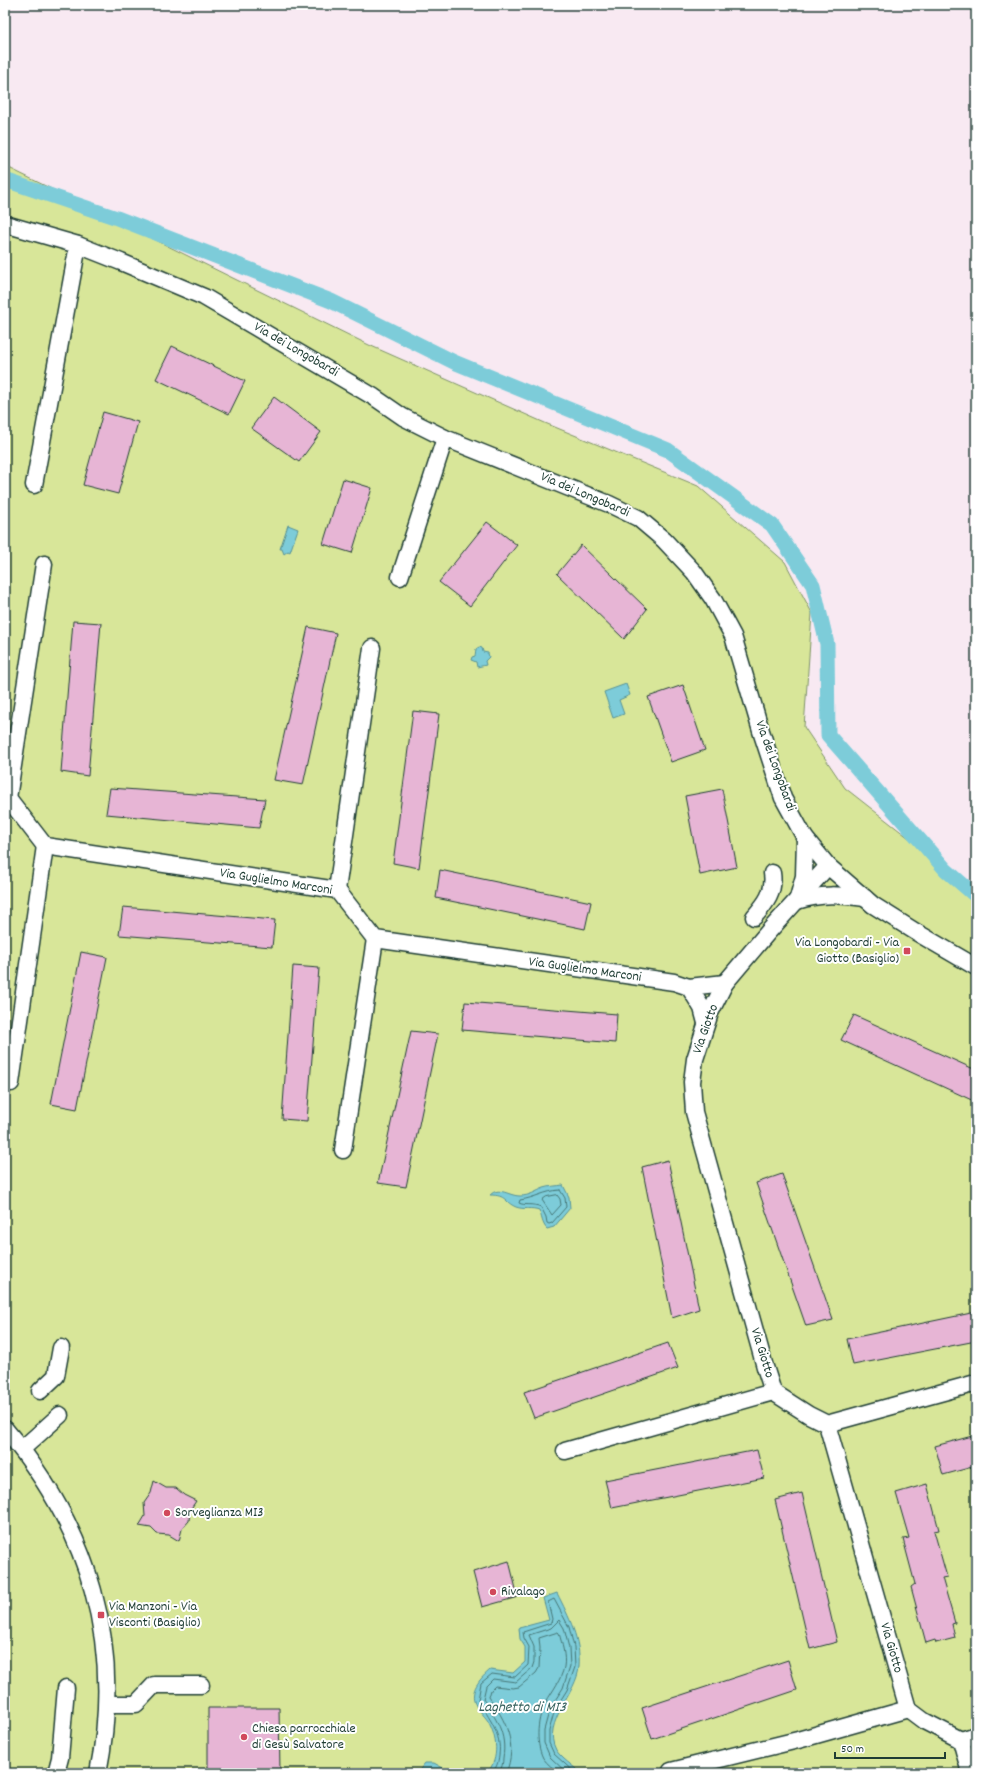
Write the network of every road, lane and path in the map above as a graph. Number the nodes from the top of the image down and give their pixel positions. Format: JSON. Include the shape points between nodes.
{"nodes":[{"id":1,"x":5,"y":224,"type":"edge"},
{"id":2,"x":78,"y":245,"type":"junction"},
{"id":3,"x":445,"y":438,"type":"junction"},
{"id":4,"x":34,"y":484,"type":"dead end"},
{"id":5,"x":44,"y":564,"type":"dead end"},
{"id":6,"x":400,"y":577,"type":"dead end"},
{"id":7,"x":372,"y":648,"type":"dead end"},
{"id":8,"x":7,"y":798,"type":"edge"},
{"id":9,"x":805,"y":838,"type":"junction"},
{"id":10,"x":45,"y":846,"type":"junction"},
{"id":11,"x":828,"y":866,"type":"junction"},
{"id":12,"x":772,"y":873,"type":"dead end"},
{"id":13,"x":337,"y":890,"type":"junction"},
{"id":14,"x":865,"y":898,"type":"junction"},
{"id":15,"x":797,"y":901,"type":"junction"},
{"id":16,"x":754,"y":917,"type":"dead end"},
{"id":17,"x":374,"y":939,"type":"junction"},
{"id":18,"x":976,"y":967,"type":"edge"},
{"id":19,"x":725,"y":982,"type":"junction"},
{"id":20,"x":689,"y":987,"type":"junction"},
{"id":21,"x":706,"y":1023,"type":"junction"},
{"id":22,"x":11,"y":1083,"type":"dead end"},
{"id":23,"x":343,"y":1150,"type":"dead end"},
{"id":24,"x":61,"y":1348,"type":"dead end"},
{"id":25,"x":976,"y":1383,"type":"edge"},
{"id":26,"x":40,"y":1391,"type":"dead end"},
{"id":27,"x":773,"y":1392,"type":"junction"},
{"id":28,"x":60,"y":1415,"type":"dead end"},
{"id":29,"x":827,"y":1424,"type":"junction"},
{"id":30,"x":5,"y":1429,"type":"edge"},
{"id":31,"x":22,"y":1449,"type":"junction"},
{"id":32,"x":565,"y":1451,"type":"dead end"},
{"id":33,"x":201,"y":1685,"type":"dead end"},
{"id":34,"x":66,"y":1688,"type":"dead end"},
{"id":35,"x":107,"y":1704,"type":"junction"},
{"id":36,"x":908,"y":1709,"type":"junction"},
{"id":37,"x":976,"y":1735,"type":"edge"},
{"id":38,"x":961,"y":1740,"type":"junction"},
{"id":39,"x":672,"y":1771,"type":"dead end"},
{"id":40,"x":56,"y":1773,"type":"edge"},
{"id":41,"x":98,"y":1773,"type":"edge"},
{"id":42,"x":970,"y":1773,"type":"edge"}],
"edges":[{"from":1,"to":2,"type":"street","name":"Via dei Longobardi"},
{"from":2,"to":3,"type":"street","name":"Via dei Longobardi","via":[[204,297],[403,416]]},
{"from":2,"to":4,"type":"street"},
{"from":3,"to":6,"type":"street"},
{"from":3,"to":9,"type":"street","name":"Via dei Longobardi","via":[[638,518],[664,540],[694,572],[713,599],[733,636],[784,798]]},
{"from":5,"to":8,"type":"street"},
{"from":7,"to":13,"type":"street"},
{"from":8,"to":10,"type":"street"},
{"from":9,"to":11,"type":"street","name":"Via dei Longobardi"},
{"from":9,"to":15,"type":"street","name":"Via Giotto","via":[[804,876]]},
{"from":10,"to":13,"type":"street","name":"Via Guglielmo Marconi"},
{"from":10,"to":22,"type":"street"},
{"from":11,"to":14,"type":"street","name":"Via dei Longobardi"},
{"from":11,"to":15,"type":"street","name":"Via Giotto"},
{"from":12,"to":16,"type":"street","via":[[774,882],[770,896]]},
{"from":13,"to":17,"type":"street","name":"Via Guglielmo Marconi"},
{"from":14,"to":15,"type":"street","via":[[826,894]]},
{"from":14,"to":18,"type":"street","name":"Via dei Longobardi"},
{"from":15,"to":19,"type":"street","name":"Via Giotto"},
{"from":17,"to":20,"type":"street","name":"Via Guglielmo Marconi","via":[[674,982]]},
{"from":17,"to":23,"type":"street"},
{"from":19,"to":20,"type":"street","name":"Via Guglielmo Marconi"},
{"from":19,"to":21,"type":"street","name":"Via Giotto"},
{"from":20,"to":21,"type":"street","via":[[702,1008]]},
{"from":21,"to":27,"type":"street","name":"Via Giotto","via":[[695,1059],[692,1082],[694,1112]]},
{"from":24,"to":26,"type":"street","via":[[56,1376]]},
{"from":25,"to":29,"type":"street"},
{"from":27,"to":29,"type":"street","name":"Via Giotto"},
{"from":27,"to":32,"type":"street"},
{"from":28,"to":31,"type":"street"},
{"from":29,"to":36,"type":"street","name":"Via Giotto"},
{"from":30,"to":31,"type":"street"},
{"from":31,"to":35,"type":"street","via":[[48,1486],[75,1537],[93,1590],[106,1658]]},
{"from":33,"to":35,"type":"street","via":[[154,1685],[136,1704]]},
{"from":34,"to":40,"type":"street","via":[[60,1758]]},
{"from":35,"to":41,"type":"street","via":[[104,1747]]},
{"from":36,"to":38,"type":"street","via":[[924,1721]]},
{"from":36,"to":39,"type":"street","via":[[798,1740]]},
{"from":37,"to":38,"type":"street"},
{"from":38,"to":42,"type":"street"}]}
